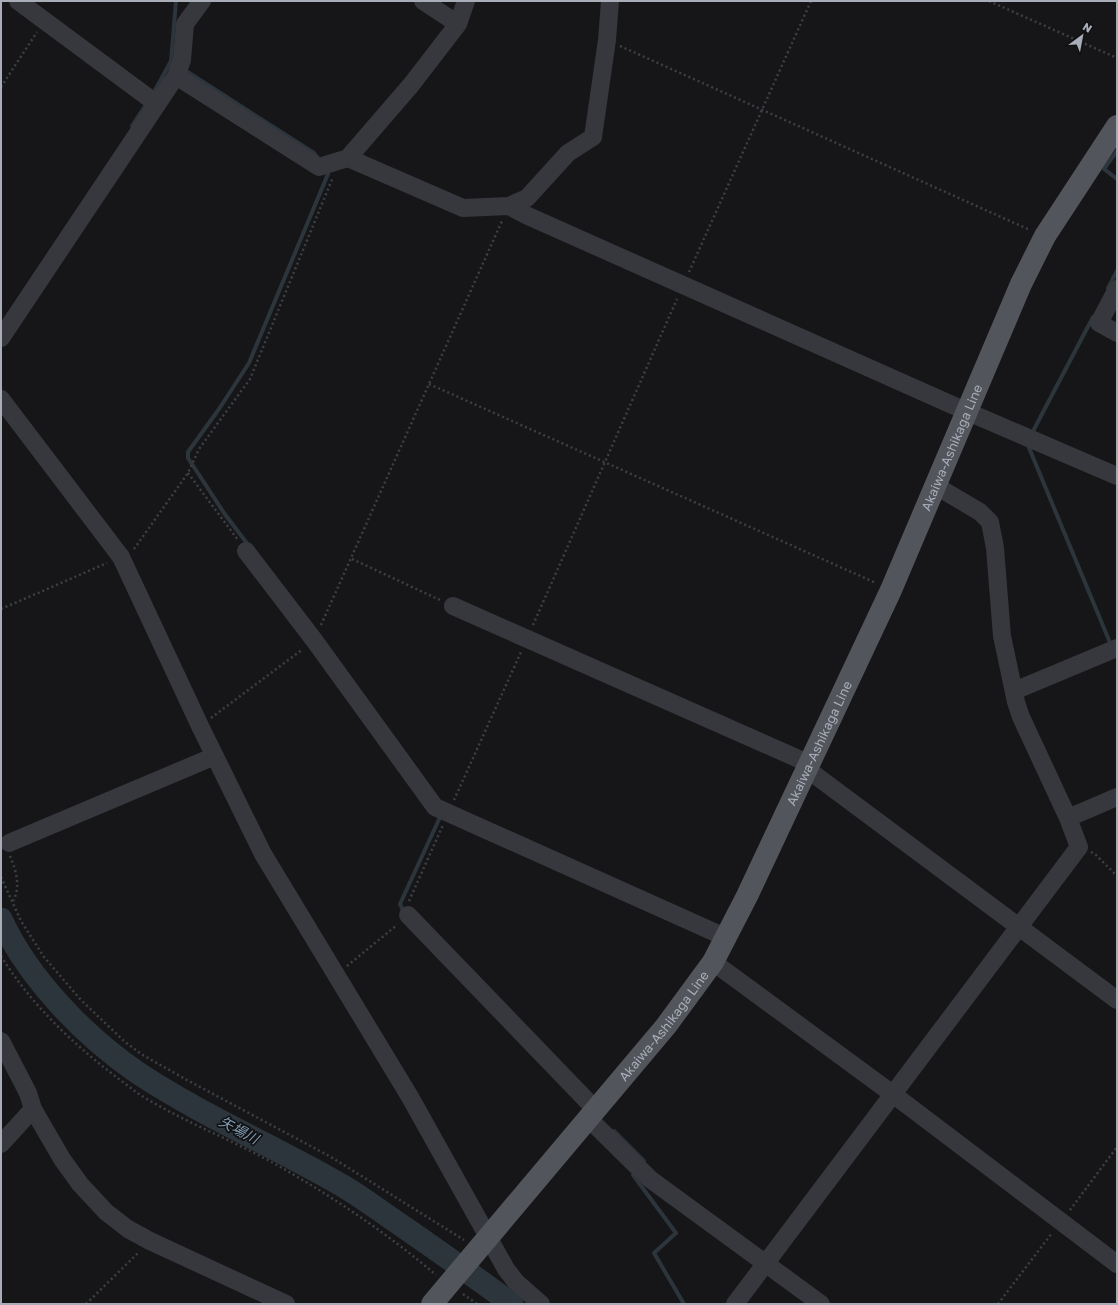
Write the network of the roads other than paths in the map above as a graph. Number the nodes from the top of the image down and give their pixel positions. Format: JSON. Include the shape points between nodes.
{"nodes":[{"id":1,"x":18,"y":1,"type":"edge"},
{"id":2,"x":185,"y":1,"type":"edge"},
{"id":3,"x":202,"y":1,"type":"edge"},
{"id":4,"x":423,"y":1,"type":"edge"},
{"id":5,"x":466,"y":1,"type":"edge"},
{"id":6,"x":610,"y":1,"type":"edge"},
{"id":7,"x":185,"y":24,"type":"junction"},
{"id":8,"x":458,"y":24,"type":"junction"},
{"id":9,"x":176,"y":76,"type":"junction"},
{"id":10,"x":157,"y":104,"type":"junction"},
{"id":11,"x":1117,"y":126,"type":"edge"},
{"id":12,"x":344,"y":160,"type":"junction"},
{"id":13,"x":509,"y":206,"type":"junction"},
{"id":14,"x":1117,"y":289,"type":"edge"},
{"id":15,"x":1117,"y":333,"type":"edge"},
{"id":16,"x":1,"y":338,"type":"edge"},
{"id":17,"x":1,"y":399,"type":"edge"},
{"id":18,"x":968,"y":412,"type":"junction"},
{"id":19,"x":1117,"y":476,"type":"edge"},
{"id":20,"x":936,"y":486,"type":"junction"},
{"id":21,"x":246,"y":551,"type":"road end"},
{"id":22,"x":453,"y":606,"type":"road end"},
{"id":23,"x":1117,"y":648,"type":"edge"},
{"id":24,"x":1014,"y":692,"type":"junction"},
{"id":25,"x":215,"y":756,"type":"junction"},
{"id":26,"x":809,"y":767,"type":"junction"},
{"id":27,"x":1117,"y":797,"type":"edge"},
{"id":28,"x":1068,"y":818,"type":"junction"},
{"id":29,"x":9,"y":843,"type":"road end"},
{"id":30,"x":408,"y":916,"type":"road end"},
{"id":31,"x":1019,"y":927,"type":"junction"},
{"id":32,"x":725,"y":937,"type":"junction"},
{"id":33,"x":712,"y":962,"type":"junction"},
{"id":34,"x":1117,"y":1000,"type":"edge"},
{"id":35,"x":1,"y":1041,"type":"edge"},
{"id":36,"x":894,"y":1095,"type":"junction"},
{"id":37,"x":33,"y":1109,"type":"junction"},
{"id":38,"x":592,"y":1114,"type":"junction"},
{"id":39,"x":1,"y":1144,"type":"edge"},
{"id":40,"x":477,"y":1244,"type":"junction"},
{"id":41,"x":767,"y":1264,"type":"junction"},
{"id":42,"x":1117,"y":1264,"type":"edge"},
{"id":43,"x":286,"y":1304,"type":"edge"},
{"id":44,"x":432,"y":1304,"type":"edge"},
{"id":45,"x":541,"y":1304,"type":"edge"},
{"id":46,"x":735,"y":1304,"type":"edge"},
{"id":47,"x":821,"y":1304,"type":"edge"}],
"edges":[{"from":1,"to":10,"type":"street"},
{"from":2,"to":7,"type":"street"},
{"from":3,"to":7,"type":"street"},
{"from":4,"to":8,"type":"street"},
{"from":5,"to":8,"type":"street"},
{"from":6,"to":13,"type":"street","via":[[593,137],[568,153],[527,198]]},
{"from":7,"to":9,"type":"street","via":[[182,60]]},
{"from":8,"to":12,"type":"street","via":[[411,85]]},
{"from":9,"to":10,"type":"street"},
{"from":9,"to":12,"type":"street","via":[[319,168]]},
{"from":10,"to":16,"type":"street"},
{"from":11,"to":18,"type":"main road","name":"Akaiwa-Ashikaga Line","via":[[1045,236],[1021,284]]},
{"from":12,"to":13,"type":"street","via":[[463,208]]},
{"from":13,"to":18,"type":"street"},
{"from":14,"to":15,"type":"street","via":[[1099,324]]},
{"from":17,"to":25,"type":"street","via":[[121,557]]},
{"from":18,"to":19,"type":"street"},
{"from":18,"to":20,"type":"main road","name":"Akaiwa-Ashikaga Line"},
{"from":20,"to":24,"type":"street","via":[[980,512],[990,522],[995,548],[1002,636]]},
{"from":20,"to":26,"type":"main road","name":"Akaiwa-Ashikaga Line"},
{"from":21,"to":32,"type":"street","via":[[435,807]]},
{"from":22,"to":26,"type":"street"},
{"from":23,"to":24,"type":"street"},
{"from":24,"to":28,"type":"street","via":[[1021,718]]},
{"from":25,"to":29,"type":"street"},
{"from":25,"to":40,"type":"street","via":[[263,854],[410,1096]]},
{"from":26,"to":31,"type":"street"},
{"from":26,"to":32,"type":"main road","name":"Akaiwa-Ashikaga Line"},
{"from":27,"to":28,"type":"street"},
{"from":28,"to":31,"type":"street","via":[[1079,847]]},
{"from":30,"to":38,"type":"street"},
{"from":31,"to":34,"type":"street"},
{"from":31,"to":36,"type":"street"},
{"from":32,"to":33,"type":"main road","name":"Akaiwa-Ashikaga Line"},
{"from":33,"to":36,"type":"street"},
{"from":33,"to":38,"type":"main road","name":"Akaiwa-Ashikaga Line","via":[[666,1026]]},
{"from":35,"to":37,"type":"street","via":[[28,1093]]},
{"from":36,"to":41,"type":"street"},
{"from":36,"to":42,"type":"street"},
{"from":37,"to":39,"type":"street"},
{"from":37,"to":43,"type":"street","via":[[80,1184],[106,1212],[128,1229],[150,1242]]},
{"from":38,"to":40,"type":"main road","name":"Akaiwa-Ashikaga Line"},
{"from":38,"to":41,"type":"street","via":[[650,1179]]},
{"from":40,"to":44,"type":"main road","name":"Akaiwa-Ashikaga Line","via":[[452,1282]]},
{"from":40,"to":45,"type":"street"},
{"from":41,"to":46,"type":"street"},
{"from":41,"to":47,"type":"street"}]}
